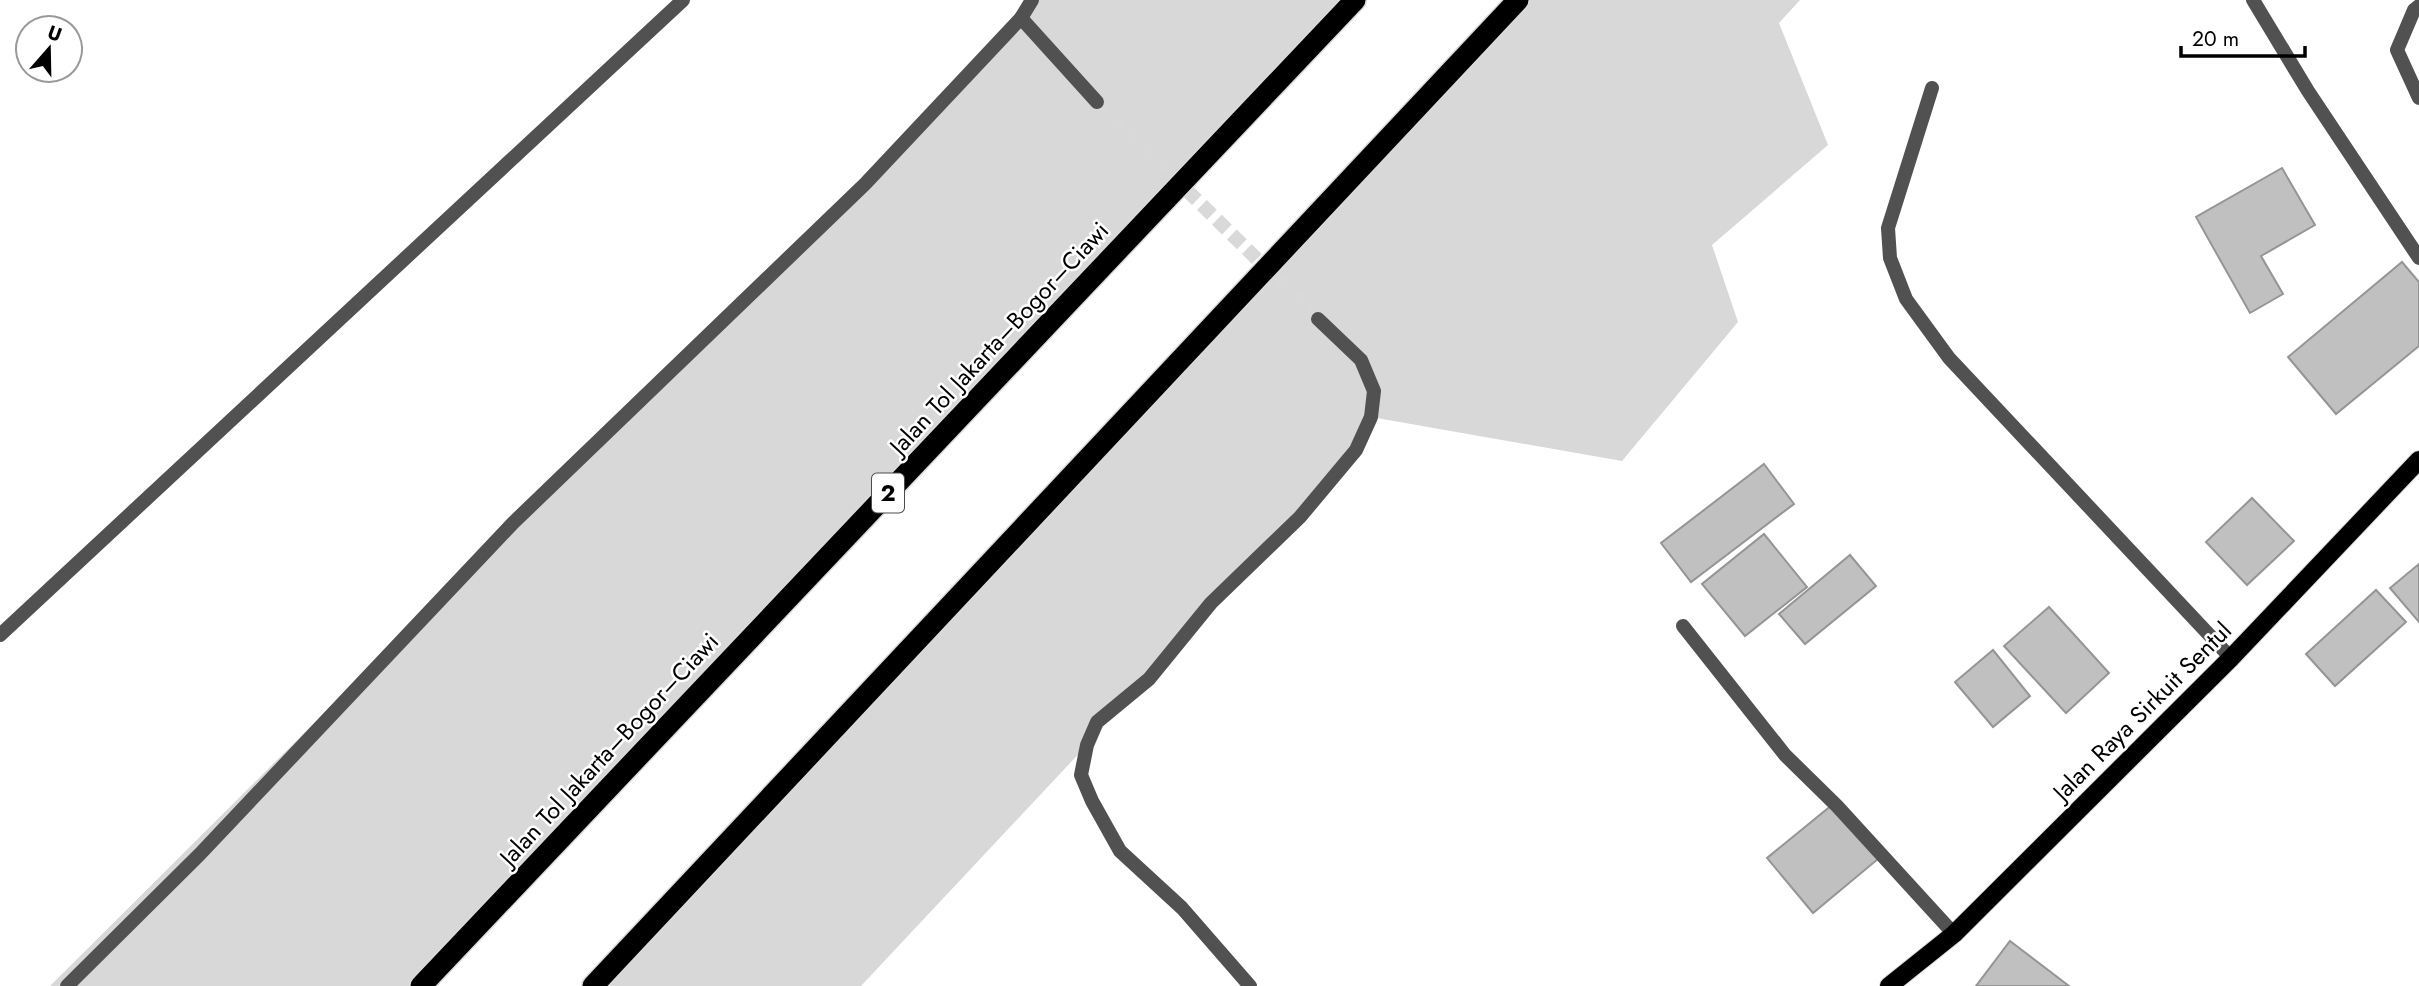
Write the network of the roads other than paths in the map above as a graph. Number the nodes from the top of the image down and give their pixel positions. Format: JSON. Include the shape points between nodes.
{"nodes":[{"id":1,"x":683,"y":0,"type":"edge"},
{"id":2,"x":1032,"y":0,"type":"edge"},
{"id":3,"x":1355,"y":0,"type":"edge"},
{"id":4,"x":1518,"y":0,"type":"edge"},
{"id":5,"x":2253,"y":0,"type":"edge"},
{"id":6,"x":2419,"y":6,"type":"edge"},
{"id":7,"x":1021,"y":18,"type":"junction"},
{"id":8,"x":1932,"y":88,"type":"dead end"},
{"id":9,"x":2419,"y":98,"type":"edge"},
{"id":10,"x":1097,"y":102,"type":"tunnel mouth"},
{"id":11,"x":2419,"y":258,"type":"edge"},
{"id":12,"x":1318,"y":319,"type":"tunnel mouth"},
{"id":13,"x":2419,"y":460,"type":"edge"},
{"id":14,"x":1683,"y":626,"type":"dead end"},
{"id":15,"x":0,"y":635,"type":"edge"},
{"id":16,"x":2231,"y":658,"type":"junction"},
{"id":17,"x":1954,"y":934,"type":"junction"},
{"id":18,"x":67,"y":986,"type":"edge"},
{"id":19,"x":421,"y":986,"type":"edge"},
{"id":20,"x":593,"y":986,"type":"edge"},
{"id":21,"x":1250,"y":986,"type":"edge"},
{"id":22,"x":1889,"y":986,"type":"edge"}],
"edges":[{"from":1,"to":15,"type":"street"},
{"from":2,"to":7,"type":"street"},
{"from":3,"to":19,"type":"highway","name":"Jalan Tol Jakarta–Bogor–Ciawi","number":"2"},
{"from":4,"to":20,"type":"highway"},
{"from":5,"to":11,"type":"street"},
{"from":6,"to":9,"type":"street","via":[[2397,50]]},
{"from":7,"to":10,"type":"street"},
{"from":7,"to":18,"type":"street","via":[[865,184],[513,523],[200,853]]},
{"from":8,"to":16,"type":"street","via":[[1888,228],[1890,258],[1906,299],[1949,358]]},
{"from":12,"to":21,"type":"street","via":[[1361,360],[1374,391],[1371,417],[1356,450],[1300,517],[1210,603],[1149,679],[1097,722],[1081,775],[1120,851],[1182,908]]},
{"from":13,"to":16,"type":"main road","name":"Jalan Raya Sirkuit Sentul"},
{"from":14,"to":17,"type":"street","via":[[1785,755]]},
{"from":16,"to":17,"type":"main road","name":"Jalan Raya Sirkuit Sentul"},
{"from":17,"to":22,"type":"main road","name":"Jalan Raya Sirkuit Sentul"}]}
